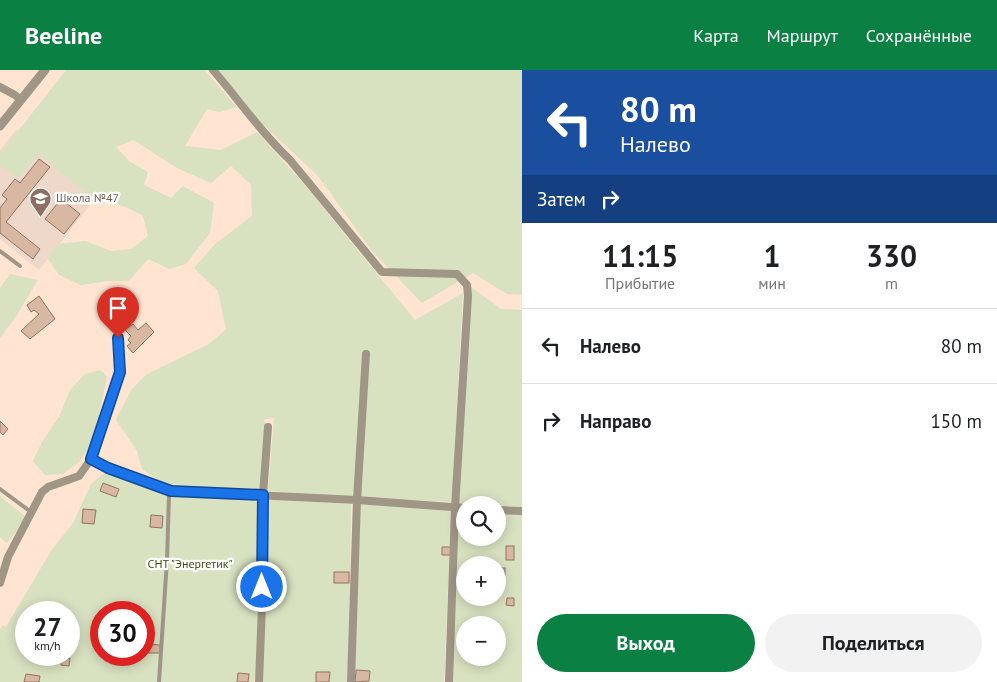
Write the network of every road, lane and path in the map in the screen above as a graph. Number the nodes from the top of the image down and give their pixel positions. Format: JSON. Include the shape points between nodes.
{"nodes":[{"id":1,"x":45,"y":70,"type":"edge"},
{"id":2,"x":213,"y":70,"type":"edge"},
{"id":3,"x":0,"y":87,"type":"edge"},
{"id":4,"x":21,"y":100,"type":"junction"},
{"id":5,"x":1,"y":123,"type":"edge"},
{"id":6,"x":0,"y":251,"type":"edge"},
{"id":7,"x":20,"y":266,"type":"dead end"},
{"id":8,"x":118,"y":338,"type":"dead end"},
{"id":9,"x":366,"y":354,"type":"dead end"},
{"id":10,"x":268,"y":427,"type":"dead end"},
{"id":11,"x":91,"y":459,"type":"junction"},
{"id":12,"x":0,"y":489,"type":"edge"},
{"id":13,"x":171,"y":491,"type":"junction"},
{"id":14,"x":263,"y":495,"type":"junction"},
{"id":15,"x":357,"y":500,"type":"junction"},
{"id":16,"x":455,"y":508,"type":"junction"},
{"id":17,"x":506,"y":510,"type":"edge"},
{"id":18,"x":522,"y":511,"type":"edge"},
{"id":19,"x":32,"y":512,"type":"junction"},
{"id":20,"x":0,"y":583,"type":"edge"},
{"id":21,"x":159,"y":682,"type":"edge"},
{"id":22,"x":259,"y":682,"type":"edge"},
{"id":23,"x":351,"y":682,"type":"edge"},
{"id":24,"x":449,"y":682,"type":"edge"}],
"edges":[{"from":1,"to":4,"type":"street"},
{"from":2,"to":16,"type":"street","via":[[382,272],[458,274],[467,285]]},
{"from":3,"to":4,"type":"street"},
{"from":4,"to":5,"type":"street"},
{"from":6,"to":7,"type":"lane"},
{"from":8,"to":11,"type":"lane","via":[[120,372]]},
{"from":9,"to":15,"type":"street"},
{"from":10,"to":14,"type":"street"},
{"from":11,"to":13,"type":"street"},
{"from":11,"to":19,"type":"street","via":[[79,476],[42,492]]},
{"from":12,"to":19,"type":"lane"},
{"from":13,"to":14,"type":"street"},
{"from":13,"to":21,"type":"lane"},
{"from":14,"to":15,"type":"street"},
{"from":14,"to":22,"type":"street"},
{"from":15,"to":16,"type":"street"},
{"from":15,"to":23,"type":"street"},
{"from":16,"to":24,"type":"street"},
{"from":17,"to":18,"type":"street"},
{"from":19,"to":20,"type":"street","via":[[8,557]]}]}
